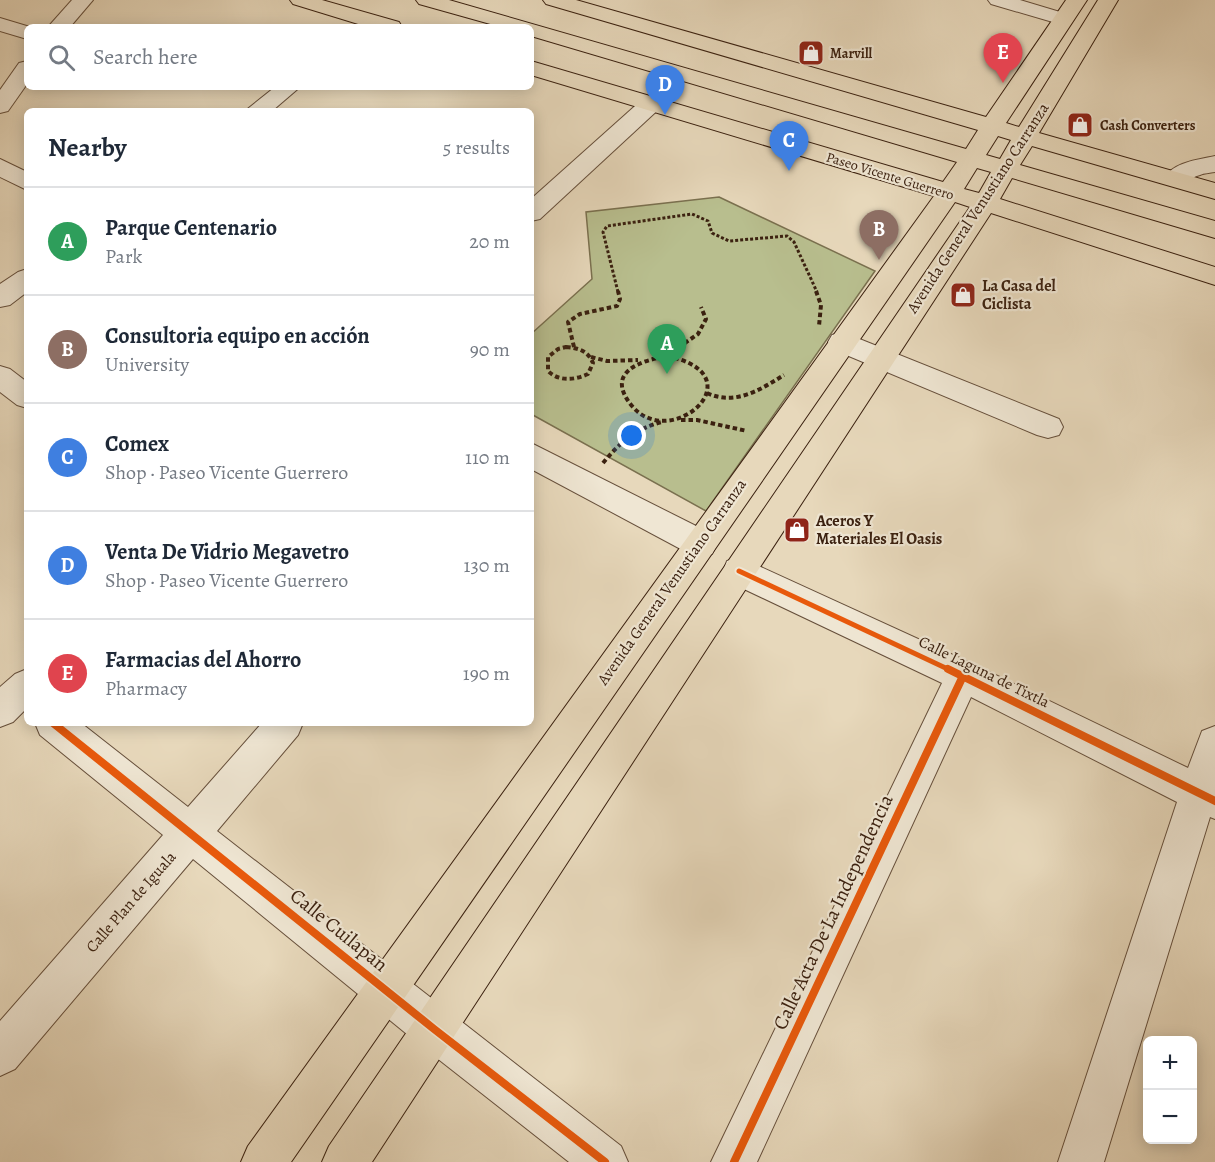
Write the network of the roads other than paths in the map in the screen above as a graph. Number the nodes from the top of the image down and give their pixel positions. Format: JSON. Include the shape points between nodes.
{"nodes":[{"id":1,"x":83,"y":0,"type":"edge"},
{"id":2,"x":300,"y":0,"type":"edge"},
{"id":3,"x":426,"y":0,"type":"edge"},
{"id":4,"x":553,"y":0,"type":"edge"},
{"id":5,"x":998,"y":0,"type":"edge"},
{"id":6,"x":1077,"y":0,"type":"edge"},
{"id":7,"x":1108,"y":0,"type":"edge"},
{"id":8,"x":1063,"y":19,"type":"junction"},
{"id":9,"x":506,"y":23,"type":"edge"},
{"id":10,"x":0,"y":24,"type":"edge"},
{"id":11,"x":62,"y":24,"type":"edge"},
{"id":12,"x":374,"y":24,"type":"edge"},
{"id":13,"x":534,"y":30,"type":"edge"},
{"id":14,"x":24,"y":32,"type":"edge"},
{"id":15,"x":534,"y":44,"type":"edge"},
{"id":16,"x":534,"y":69,"type":"edge"},
{"id":17,"x":24,"y":72,"type":"edge"},
{"id":18,"x":586,"y":83,"type":"junction"},
{"id":19,"x":285,"y":90,"type":"edge"},
{"id":20,"x":652,"y":103,"type":"junction"},
{"id":21,"x":0,"y":106,"type":"edge"},
{"id":22,"x":260,"y":108,"type":"edge"},
{"id":23,"x":992,"y":125,"type":"junction"},
{"id":24,"x":1027,"y":135,"type":"junction"},
{"id":25,"x":973,"y":157,"type":"junction"},
{"id":26,"x":1215,"y":164,"type":"edge"},
{"id":27,"x":0,"y":167,"type":"edge"},
{"id":28,"x":1006,"y":168,"type":"junction"},
{"id":29,"x":1175,"y":179,"type":"junction"},
{"id":30,"x":24,"y":180,"type":"edge"},
{"id":31,"x":1215,"y":191,"type":"edge"},
{"id":32,"x":948,"y":194,"type":"junction"},
{"id":33,"x":985,"y":203,"type":"junction"},
{"id":34,"x":534,"y":210,"type":"edge"},
{"id":35,"x":1215,"y":230,"type":"edge"},
{"id":36,"x":1215,"y":276,"type":"edge"},
{"id":37,"x":24,"y":280,"type":"edge"},
{"id":38,"x":0,"y":298,"type":"edge"},
{"id":39,"x":830,"y":338,"type":"junction"},
{"id":40,"x":880,"y":357,"type":"junction"},
{"id":41,"x":0,"y":377,"type":"edge"},
{"id":42,"x":24,"y":394,"type":"edge"},
{"id":43,"x":1048,"y":427,"type":"dead end"},
{"id":44,"x":534,"y":457,"type":"edge"},
{"id":45,"x":701,"y":544,"type":"junction"},
{"id":46,"x":739,"y":571,"type":"junction"},
{"id":47,"x":963,"y":676,"type":"junction"},
{"id":48,"x":57,"y":726,"type":"edge"},
{"id":49,"x":282,"y":726,"type":"edge"},
{"id":50,"x":1215,"y":743,"type":"edge"},
{"id":51,"x":1207,"y":797,"type":"edge"},
{"id":52,"x":192,"y":832,"type":"junction"},
{"id":53,"x":386,"y":989,"type":"junction"},
{"id":54,"x":434,"y":1029,"type":"junction"},
{"id":55,"x":0,"y":1054,"type":"edge"},
{"id":56,"x":264,"y":1162,"type":"edge"},
{"id":57,"x":345,"y":1162,"type":"edge"},
{"id":58,"x":605,"y":1162,"type":"edge"},
{"id":59,"x":734,"y":1162,"type":"edge"},
{"id":60,"x":1081,"y":1162,"type":"edge"}],
"edges":[{"from":1,"to":11,"type":"street"},
{"from":2,"to":12,"type":"main road"},
{"from":3,"to":9,"type":"main road"},
{"from":4,"to":23,"type":"main road"},
{"from":5,"to":8,"type":"street"},
{"from":6,"to":8,"type":"main road","name":"Avenida General Venustiano Carranza"},
{"from":7,"to":24,"type":"main road","name":"Avenida General Venustiano Carranza"},
{"from":8,"to":23,"type":"main road","name":"Avenida General Venustiano Carranza"},
{"from":10,"to":14,"type":"street"},
{"from":13,"to":25,"type":"main road"},
{"from":15,"to":18,"type":"main road"},
{"from":16,"to":18,"type":"main road","name":"Paseo Vicente Guerrero"},
{"from":17,"to":21,"type":"street"},
{"from":18,"to":20,"type":"main road","name":"Paseo Vicente Guerrero"},
{"from":19,"to":22,"type":"street"},
{"from":20,"to":32,"type":"main road","name":"Paseo Vicente Guerrero"},
{"from":20,"to":34,"type":"street"},
{"from":23,"to":24,"type":"main road"},
{"from":23,"to":25,"type":"main road","name":"Avenida General Venustiano Carranza"},
{"from":24,"to":28,"type":"main road","name":"Avenida General Venustiano Carranza"},
{"from":24,"to":29,"type":"main road"},
{"from":25,"to":28,"type":"main road"},
{"from":25,"to":32,"type":"main road","name":"Avenida General Venustiano Carranza"},
{"from":26,"to":29,"type":"street","via":[[1190,169]]},
{"from":27,"to":30,"type":"street"},
{"from":28,"to":33,"type":"main road","name":"Avenida General Venustiano Carranza"},
{"from":28,"to":35,"type":"main road"},
{"from":29,"to":31,"type":"main road"},
{"from":32,"to":33,"type":"main road","name":"Paseo Vicente Guerrero"},
{"from":32,"to":39,"type":"main road","name":"Avenida General Venustiano Carranza"},
{"from":33,"to":36,"type":"main road","name":"Paseo Vicente Guerrero"},
{"from":33,"to":40,"type":"main road","name":"Avenida General Venustiano Carranza"},
{"from":37,"to":38,"type":"street"},
{"from":39,"to":40,"type":"street"},
{"from":39,"to":45,"type":"main road","name":"Avenida General Venustiano Carranza","via":[[770,440]]},
{"from":40,"to":43,"type":"street"},
{"from":40,"to":46,"type":"main road","name":"Avenida General Venustiano Carranza"},
{"from":41,"to":42,"type":"street"},
{"from":44,"to":45,"type":"street"},
{"from":45,"to":53,"type":"main road","name":"Avenida General Venustiano Carranza"},
{"from":46,"to":47,"type":"street","name":"Calle Laguna de Tixtla"},
{"from":46,"to":54,"type":"main road","name":"Avenida General Venustiano Carranza"},
{"from":47,"to":51,"type":"street","name":"Calle Laguna de Tixtla"},
{"from":47,"to":59,"type":"street","name":"Calle Acta De La Independencia"},
{"from":48,"to":52,"type":"street","name":"Calle Cuilapan"},
{"from":49,"to":52,"type":"street","name":"Calle Plan de Iguala"},
{"from":50,"to":51,"type":"street"},
{"from":51,"to":60,"type":"street"},
{"from":52,"to":53,"type":"street","name":"Calle Cuilapan"},
{"from":52,"to":55,"type":"street","name":"Calle Plan de Iguala"},
{"from":53,"to":54,"type":"street","name":"Calle Cuilapan"},
{"from":53,"to":56,"type":"main road","name":"Avenida General Venustiano Carranza"},
{"from":54,"to":57,"type":"main road","name":"Avenida General Venustiano Carranza"},
{"from":54,"to":58,"type":"street","name":"Calle Cuilapan"}]}
